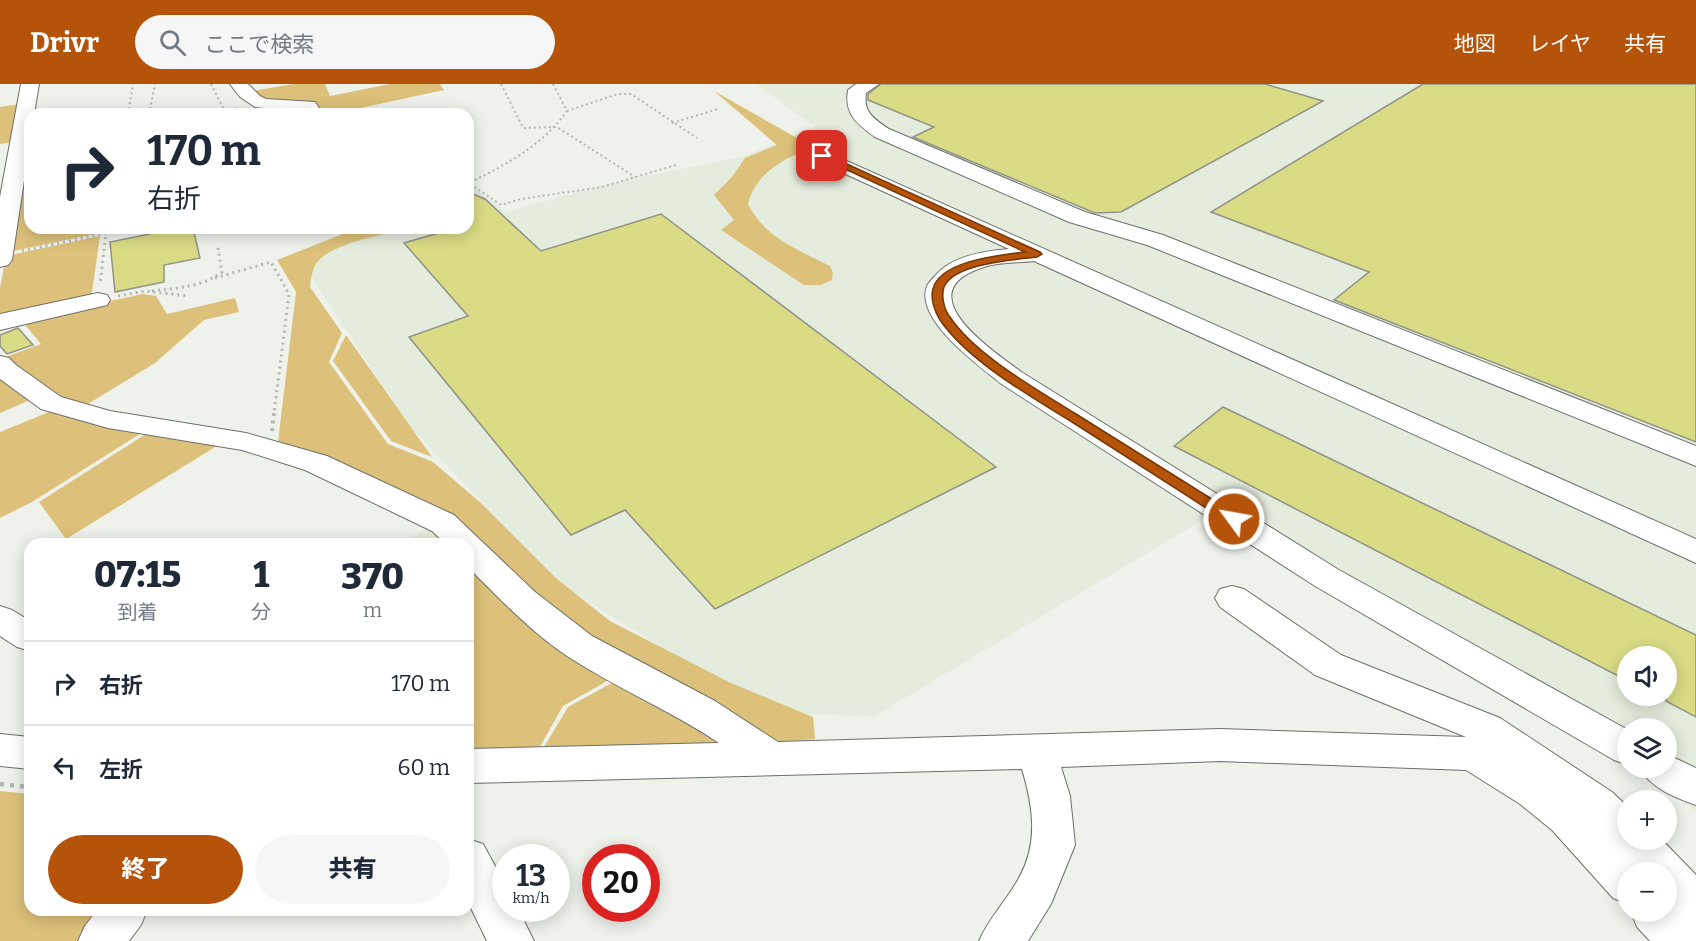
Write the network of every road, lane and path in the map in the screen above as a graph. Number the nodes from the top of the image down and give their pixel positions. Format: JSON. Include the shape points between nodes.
{"nodes":[{"id":1,"x":30,"y":84,"type":"edge"},
{"id":2,"x":133,"y":84,"type":"edge"},
{"id":3,"x":155,"y":84,"type":"edge"},
{"id":4,"x":211,"y":84,"type":"edge"},
{"id":5,"x":239,"y":84,"type":"edge"},
{"id":6,"x":501,"y":84,"type":"edge"},
{"id":7,"x":553,"y":84,"type":"edge"},
{"id":8,"x":870,"y":84,"type":"edge"},
{"id":9,"x":129,"y":108,"type":"edge"},
{"id":10,"x":150,"y":108,"type":"edge"},
{"id":11,"x":223,"y":108,"type":"edge"},
{"id":12,"x":310,"y":108,"type":"edge"},
{"id":13,"x":718,"y":109,"type":"dead end"},
{"id":14,"x":567,"y":111,"type":"junction"},
{"id":15,"x":672,"y":123,"type":"junction"},
{"id":16,"x":557,"y":127,"type":"junction"},
{"id":17,"x":697,"y":138,"type":"dead end"},
{"id":18,"x":10,"y":145,"type":"edge"},
{"id":19,"x":822,"y":156,"type":"dead end"},
{"id":20,"x":675,"y":165,"type":"dead end"},
{"id":21,"x":635,"y":178,"type":"junction"},
{"id":22,"x":474,"y":180,"type":"edge"},
{"id":23,"x":474,"y":186,"type":"edge"},
{"id":24,"x":102,"y":234,"type":"edge"},
{"id":25,"x":106,"y":234,"type":"edge"},
{"id":26,"x":218,"y":248,"type":"dead end"},
{"id":27,"x":1037,"y":254,"type":"junction"},
{"id":28,"x":0,"y":258,"type":"edge"},
{"id":29,"x":215,"y":278,"type":"junction"},
{"id":30,"x":145,"y":291,"type":"junction"},
{"id":31,"x":189,"y":296,"type":"dead end"},
{"id":32,"x":98,"y":300,"type":"junction"},
{"id":33,"x":0,"y":322,"type":"edge"},
{"id":34,"x":0,"y":364,"type":"edge"},
{"id":35,"x":270,"y":449,"type":"junction"},
{"id":36,"x":1696,"y":457,"type":"edge"},
{"id":37,"x":458,"y":538,"type":"edge"},
{"id":38,"x":1696,"y":552,"type":"edge"},
{"id":39,"x":474,"y":554,"type":"edge"},
{"id":40,"x":1232,"y":598,"type":"dead end"},
{"id":41,"x":0,"y":619,"type":"edge"},
{"id":42,"x":24,"y":634,"type":"edge"},
{"id":43,"x":1617,"y":743,"type":"edge"},
{"id":44,"x":0,"y":750,"type":"edge"},
{"id":45,"x":24,"y":752,"type":"edge"},
{"id":46,"x":1037,"y":752,"type":"junction"},
{"id":47,"x":773,"y":759,"type":"junction"},
{"id":48,"x":474,"y":766,"type":"edge"},
{"id":49,"x":1677,"y":777,"type":"edge"},
{"id":50,"x":0,"y":783,"type":"edge"},
{"id":51,"x":24,"y":786,"type":"edge"},
{"id":52,"x":1696,"y":788,"type":"edge"},
{"id":53,"x":1617,"y":824,"type":"edge"},
{"id":54,"x":1643,"y":850,"type":"edge"},
{"id":55,"x":1655,"y":862,"type":"edge"},
{"id":56,"x":474,"y":870,"type":"edge"},
{"id":57,"x":1617,"y":872,"type":"edge"},
{"id":58,"x":1677,"y":885,"type":"edge"},
{"id":59,"x":1696,"y":905,"type":"edge"},
{"id":60,"x":120,"y":916,"type":"edge"},
{"id":61,"x":1662,"y":922,"type":"edge"},
{"id":62,"x":101,"y":941,"type":"edge"},
{"id":63,"x":510,"y":941,"type":"edge"},
{"id":64,"x":1002,"y":941,"type":"edge"},
{"id":65,"x":1679,"y":941,"type":"edge"}],
"edges":[{"from":1,"to":18,"type":"street"},
{"from":2,"to":9,"type":"path"},
{"from":3,"to":10,"type":"path"},
{"from":4,"to":11,"type":"path"},
{"from":5,"to":12,"type":"street","via":[[258,104]]},
{"from":6,"to":16,"type":"path","via":[[523,128]]},
{"from":7,"to":14,"type":"path"},
{"from":8,"to":36,"type":"street","via":[[857,90],[854,103],[861,119],[882,133],[1077,217],[1155,240]]},
{"from":13,"to":15,"type":"path"},
{"from":14,"to":15,"type":"path","via":[[618,94],[631,94]]},
{"from":14,"to":16,"type":"path"},
{"from":15,"to":17,"type":"path"},
{"from":16,"to":21,"type":"path"},
{"from":16,"to":22,"type":"path","via":[[521,156]]},
{"from":18,"to":28,"type":"street"},
{"from":19,"to":27,"type":"street"},
{"from":20,"to":21,"type":"path"},
{"from":21,"to":23,"type":"path","via":[[602,188],[501,205]]},
{"from":24,"to":28,"type":"path"},
{"from":25,"to":32,"type":"path"},
{"from":26,"to":29,"type":"path","via":[[222,272]]},
{"from":27,"to":38,"type":"street"},
{"from":27,"to":43,"type":"street","via":[[977,261],[942,281],[938,303],[945,318],[972,347],[1013,380],[1327,578]]},
{"from":29,"to":30,"type":"path"},
{"from":29,"to":35,"type":"path","via":[[271,262],[289,294]]},
{"from":30,"to":31,"type":"path"},
{"from":30,"to":32,"type":"path"},
{"from":32,"to":33,"type":"street"},
{"from":34,"to":35,"type":"street","via":[[51,403],[108,419]]},
{"from":35,"to":37,"type":"street","via":[[316,464],[443,524]]},
{"from":39,"to":47,"type":"street","via":[[523,602],[579,646],[702,712]]},
{"from":40,"to":53,"type":"street","via":[[1328,665],[1486,729],[1598,806]]},
{"from":41,"to":42,"type":"street"},
{"from":44,"to":45,"type":"street"},
{"from":46,"to":47,"type":"street"},
{"from":46,"to":57,"type":"street","via":[[1220,745],[1473,754],[1567,817]]},
{"from":46,"to":64,"type":"street","via":[[1050,796],[1054,845],[1036,890]]},
{"from":47,"to":48,"type":"street"},
{"from":49,"to":52,"type":"street"},
{"from":50,"to":51,"type":"path"},
{"from":54,"to":55,"type":"street"},
{"from":56,"to":63,"type":"street"},
{"from":58,"to":59,"type":"street"},
{"from":60,"to":62,"type":"street"},
{"from":61,"to":65,"type":"street"}]}
